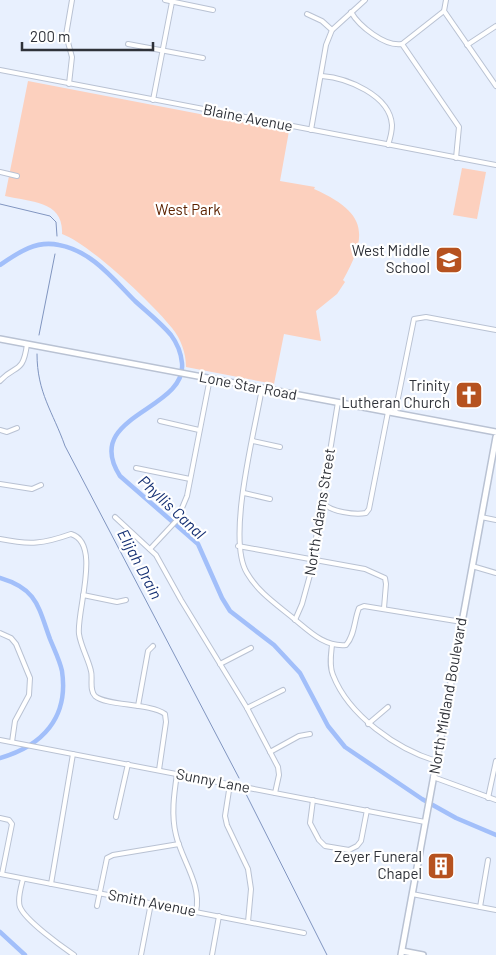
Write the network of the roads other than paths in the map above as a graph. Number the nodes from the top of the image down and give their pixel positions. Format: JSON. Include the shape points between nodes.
{"nodes":[{"id":1,"x":72,"y":0,"type":"edge"},
{"id":2,"x":165,"y":0,"type":"edge"},
{"id":3,"x":365,"y":0,"type":"edge"},
{"id":4,"x":446,"y":0,"type":"edge"},
{"id":5,"x":172,"y":2,"type":"junction"},
{"id":6,"x":213,"y":10,"type":"dead end"},
{"id":7,"x":444,"y":11,"type":"junction"},
{"id":8,"x":351,"y":12,"type":"junction"},
{"id":9,"x":307,"y":14,"type":"dead end"},
{"id":10,"x":496,"y":26,"type":"edge"},
{"id":11,"x":332,"y":30,"type":"junction"},
{"id":12,"x":128,"y":44,"type":"dead end"},
{"id":13,"x":402,"y":44,"type":"junction"},
{"id":14,"x":467,"y":45,"type":"junction"},
{"id":15,"x":163,"y":51,"type":"junction"},
{"id":16,"x":203,"y":58,"type":"dead end"},
{"id":17,"x":0,"y":70,"type":"edge"},
{"id":18,"x":322,"y":76,"type":"junction"},
{"id":19,"x":69,"y":84,"type":"junction"},
{"id":20,"x":496,"y":86,"type":"edge"},
{"id":21,"x":153,"y":100,"type":"junction"},
{"id":22,"x":311,"y":130,"type":"junction"},
{"id":23,"x":388,"y":145,"type":"junction"},
{"id":24,"x":456,"y":158,"type":"junction"},
{"id":25,"x":496,"y":166,"type":"edge"},
{"id":26,"x":0,"y":172,"type":"edge"},
{"id":27,"x":17,"y":176,"type":"dead end"},
{"id":28,"x":496,"y":330,"type":"edge"},
{"id":29,"x":0,"y":339,"type":"edge"},
{"id":30,"x":27,"y":344,"type":"junction"},
{"id":31,"x":210,"y":378,"type":"junction"},
{"id":32,"x":0,"y":381,"type":"edge"},
{"id":33,"x":262,"y":388,"type":"junction"},
{"id":34,"x":338,"y":402,"type":"junction"},
{"id":35,"x":388,"y":412,"type":"junction"},
{"id":36,"x":395,"y":413,"type":"junction"},
{"id":37,"x":160,"y":421,"type":"dead end"},
{"id":38,"x":17,"y":428,"type":"dead end"},
{"id":39,"x":0,"y":430,"type":"edge"},
{"id":40,"x":199,"y":430,"type":"junction"},
{"id":41,"x":496,"y":432,"type":"edge"},
{"id":42,"x":496,"y":437,"type":"edge"},
{"id":43,"x":253,"y":441,"type":"junction"},
{"id":44,"x":280,"y":447,"type":"dead end"},
{"id":45,"x":136,"y":468,"type":"dead end"},
{"id":46,"x":190,"y":479,"type":"junction"},
{"id":47,"x":0,"y":484,"type":"edge"},
{"id":48,"x":41,"y":485,"type":"dead end"},
{"id":49,"x":244,"y":493,"type":"junction"},
{"id":50,"x":270,"y":499,"type":"dead end"},
{"id":51,"x":324,"y":503,"type":"junction"},
{"id":52,"x":115,"y":516,"type":"dead end"},
{"id":53,"x":481,"y":517,"type":"junction"},
{"id":54,"x":496,"y":520,"type":"edge"},
{"id":55,"x":0,"y":538,"type":"edge"},
{"id":56,"x":238,"y":546,"type":"junction"},
{"id":57,"x":150,"y":549,"type":"junction"},
{"id":58,"x":313,"y":559,"type":"junction"},
{"id":59,"x":472,"y":566,"type":"junction"},
{"id":60,"x":496,"y":573,"type":"edge"},
{"id":61,"x":83,"y":595,"type":"junction"},
{"id":62,"x":126,"y":600,"type":"dead end"},
{"id":63,"x":384,"y":608,"type":"junction"},
{"id":64,"x":295,"y":620,"type":"junction"},
{"id":65,"x":462,"y":622,"type":"junction"},
{"id":66,"x":0,"y":633,"type":"edge"},
{"id":67,"x":332,"y":645,"type":"junction"},
{"id":68,"x":153,"y":646,"type":"dead end"},
{"id":69,"x":251,"y":648,"type":"dead end"},
{"id":70,"x":220,"y":664,"type":"junction"},
{"id":71,"x":283,"y":690,"type":"dead end"},
{"id":72,"x":138,"y":706,"type":"junction"},
{"id":73,"x":388,"y":707,"type":"dead end"},
{"id":74,"x":247,"y":708,"type":"junction"},
{"id":75,"x":368,"y":724,"type":"junction"},
{"id":76,"x":310,"y":734,"type":"dead end"},
{"id":77,"x":0,"y":740,"type":"edge"},
{"id":78,"x":12,"y":742,"type":"junction"},
{"id":79,"x":270,"y":752,"type":"junction"},
{"id":80,"x":73,"y":754,"type":"junction"},
{"id":81,"x":496,"y":761,"type":"edge"},
{"id":82,"x":436,"y":762,"type":"junction"},
{"id":83,"x":128,"y":764,"type":"junction"},
{"id":84,"x":159,"y":770,"type":"junction"},
{"id":85,"x":177,"y":774,"type":"junction"},
{"id":86,"x":434,"y":777,"type":"junction"},
{"id":87,"x":230,"y":784,"type":"junction"},
{"id":88,"x":275,"y":792,"type":"junction"},
{"id":89,"x":488,"y":798,"type":"junction"},
{"id":90,"x":313,"y":800,"type":"junction"},
{"id":91,"x":496,"y":800,"type":"edge"},
{"id":92,"x":367,"y":810,"type":"junction"},
{"id":93,"x":116,"y":817,"type":"dead end"},
{"id":94,"x":0,"y":818,"type":"edge"},
{"id":95,"x":425,"y":822,"type":"junction"},
{"id":96,"x":179,"y":844,"type":"junction"},
{"id":97,"x":488,"y":860,"type":"dead end"},
{"id":98,"x":1,"y":874,"type":"edge"},
{"id":99,"x":23,"y":879,"type":"junction"},
{"id":100,"x":51,"y":884,"type":"junction"},
{"id":101,"x":100,"y":893,"type":"junction"},
{"id":102,"x":412,"y":894,"type":"junction"},
{"id":103,"x":151,"y":903,"type":"junction"},
{"id":104,"x":97,"y":906,"type":"dead end"},
{"id":105,"x":480,"y":906,"type":"junction"},
{"id":106,"x":496,"y":910,"type":"edge"},
{"id":107,"x":196,"y":912,"type":"junction"},
{"id":108,"x":219,"y":916,"type":"junction"},
{"id":109,"x":248,"y":922,"type":"junction"},
{"id":110,"x":304,"y":933,"type":"dead end"},
{"id":111,"x":401,"y":953,"type":"edge"},
{"id":112,"x":74,"y":955,"type":"edge"},
{"id":113,"x":141,"y":955,"type":"edge"},
{"id":114,"x":212,"y":955,"type":"edge"},
{"id":115,"x":423,"y":955,"type":"edge"}],
"edges":[{"from":1,"to":19,"type":"street","via":[[66,35],[72,57]]},
{"from":2,"to":5,"type":"street"},
{"from":3,"to":8,"type":"street"},
{"from":4,"to":7,"type":"street"},
{"from":5,"to":6,"type":"street"},
{"from":5,"to":15,"type":"street"},
{"from":7,"to":13,"type":"street"},
{"from":7,"to":14,"type":"street"},
{"from":8,"to":11,"type":"street"},
{"from":8,"to":13,"type":"street","via":[[367,31],[388,42]]},
{"from":9,"to":11,"type":"street"},
{"from":10,"to":14,"type":"street"},
{"from":11,"to":18,"type":"street"},
{"from":12,"to":15,"type":"street"},
{"from":13,"to":24,"type":"street","via":[[459,127]]},
{"from":14,"to":20,"type":"street"},
{"from":15,"to":16,"type":"street"},
{"from":15,"to":21,"type":"street"},
{"from":17,"to":19,"type":"street","name":"Blaine Avenue"},
{"from":18,"to":22,"type":"street"},
{"from":18,"to":23,"type":"street","via":[[357,84],[370,92],[384,107],[392,126]]},
{"from":19,"to":21,"type":"street","name":"Blaine Avenue"},
{"from":21,"to":22,"type":"street","name":"Blaine Avenue"},
{"from":22,"to":23,"type":"street","name":"Blaine Avenue"},
{"from":23,"to":24,"type":"street","name":"Blaine Avenue"},
{"from":24,"to":25,"type":"street","name":"Blaine Avenue"},
{"from":26,"to":27,"type":"street"},
{"from":28,"to":36,"type":"street","via":[[426,317],[415,319]]},
{"from":29,"to":30,"type":"street","name":"Lone Star Road"},
{"from":30,"to":31,"type":"street","name":"Lone Star Road"},
{"from":30,"to":32,"type":"street","via":[[25,358],[17,370]]},
{"from":31,"to":33,"type":"street","name":"Lone Star Road"},
{"from":31,"to":40,"type":"street"},
{"from":33,"to":34,"type":"street","name":"Lone Star Road"},
{"from":33,"to":43,"type":"street"},
{"from":34,"to":35,"type":"street","name":"Lone Star Road"},
{"from":34,"to":51,"type":"street","name":"North Adams Street"},
{"from":35,"to":36,"type":"street","name":"Lone Star Road"},
{"from":35,"to":51,"type":"street","via":[[369,509],[359,514]]},
{"from":36,"to":41,"type":"street","name":"Lone Star Road"},
{"from":37,"to":40,"type":"street"},
{"from":38,"to":39,"type":"street","via":[[7,432]]},
{"from":40,"to":46,"type":"street"},
{"from":42,"to":53,"type":"street","name":"North Midland Boulevard"},
{"from":43,"to":44,"type":"street"},
{"from":43,"to":49,"type":"street"},
{"from":45,"to":46,"type":"street"},
{"from":46,"to":57,"type":"street","via":[[177,520]]},
{"from":47,"to":48,"type":"street","via":[[32,489]]},
{"from":49,"to":50,"type":"street"},
{"from":49,"to":56,"type":"street"},
{"from":51,"to":58,"type":"street","name":"North Adams Street"},
{"from":52,"to":57,"type":"street"},
{"from":53,"to":54,"type":"street"},
{"from":53,"to":59,"type":"street","name":"North Midland Boulevard"},
{"from":55,"to":61,"type":"street","via":[[23,544],[42,544],[75,535],[82,543],[87,564]]},
{"from":56,"to":58,"type":"street"},
{"from":56,"to":64,"type":"street","via":[[246,572],[261,592]]},
{"from":57,"to":70,"type":"street"},
{"from":58,"to":63,"type":"street","via":[[365,569],[385,578]]},
{"from":58,"to":64,"type":"street","name":"North Adams Street"},
{"from":59,"to":60,"type":"street"},
{"from":59,"to":65,"type":"street","name":"North Midland Boulevard"},
{"from":61,"to":62,"type":"street","via":[[117,602]]},
{"from":61,"to":72,"type":"street","via":[[79,634],[91,672],[94,696]]},
{"from":63,"to":65,"type":"street"},
{"from":63,"to":67,"type":"street","via":[[359,608],[350,642]]},
{"from":64,"to":67,"type":"street"},
{"from":65,"to":82,"type":"street","name":"North Midland Boulevard"},
{"from":66,"to":78,"type":"street","via":[[11,638],[30,678],[30,690],[14,721]]},
{"from":67,"to":75,"type":"street","via":[[333,675]]},
{"from":68,"to":72,"type":"street","via":[[148,651]]},
{"from":69,"to":70,"type":"street"},
{"from":70,"to":74,"type":"street"},
{"from":71,"to":74,"type":"street"},
{"from":72,"to":84,"type":"street","via":[[165,714]]},
{"from":73,"to":75,"type":"street"},
{"from":74,"to":79,"type":"street"},
{"from":75,"to":82,"type":"street","via":[[412,754]]},
{"from":76,"to":79,"type":"street","via":[[299,736]]},
{"from":77,"to":78,"type":"street","name":"Sunny Lane"},
{"from":78,"to":80,"type":"street","name":"Sunny Lane"},
{"from":79,"to":88,"type":"street","via":[[278,767]]},
{"from":80,"to":83,"type":"street","name":"Sunny Lane"},
{"from":80,"to":100,"type":"street"},
{"from":81,"to":89,"type":"street"},
{"from":82,"to":86,"type":"street","name":"North Midland Boulevard"},
{"from":83,"to":84,"type":"street","name":"Sunny Lane"},
{"from":83,"to":93,"type":"street"},
{"from":84,"to":85,"type":"street","name":"Sunny Lane"},
{"from":85,"to":87,"type":"street","name":"Sunny Lane"},
{"from":85,"to":96,"type":"street","via":[[174,822]]},
{"from":86,"to":89,"type":"street"},
{"from":86,"to":95,"type":"street","name":"North Midland Boulevard"},
{"from":87,"to":88,"type":"street","name":"Sunny Lane"},
{"from":87,"to":109,"type":"street","via":[[225,816],[248,869],[251,890]]},
{"from":88,"to":90,"type":"street","name":"Sunny Lane"},
{"from":89,"to":91,"type":"street"},
{"from":90,"to":92,"type":"street","name":"Sunny Lane"},
{"from":90,"to":92,"type":"street","via":[[310,823],[325,846],[349,850],[357,846],[361,841]]},
{"from":92,"to":95,"type":"street","name":"Sunny Lane"},
{"from":94,"to":98,"type":"street","via":[[12,824]]},
{"from":95,"to":102,"type":"street","name":"North Midland Boulevard"},
{"from":96,"to":101,"type":"street","via":[[108,858]]},
{"from":96,"to":107,"type":"street","via":[[197,891]]},
{"from":97,"to":105,"type":"street"},
{"from":98,"to":99,"type":"street","name":"Smith Avenue"},
{"from":99,"to":100,"type":"street","name":"Smith Avenue"},
{"from":99,"to":112,"type":"street","via":[[19,900],[23,912]]},
{"from":100,"to":101,"type":"street","name":"Smith Avenue"},
{"from":101,"to":103,"type":"street","name":"Smith Avenue"},
{"from":101,"to":104,"type":"street"},
{"from":102,"to":105,"type":"street"},
{"from":102,"to":111,"type":"street","name":"North Midland Boulevard"},
{"from":103,"to":107,"type":"street","name":"Smith Avenue"},
{"from":103,"to":113,"type":"street"},
{"from":105,"to":106,"type":"street"},
{"from":107,"to":108,"type":"street","name":"Smith Avenue"},
{"from":108,"to":109,"type":"street","name":"Smith Avenue"},
{"from":108,"to":114,"type":"street"},
{"from":109,"to":110,"type":"street","name":"Smith Avenue"},
{"from":111,"to":115,"type":"street"}]}
